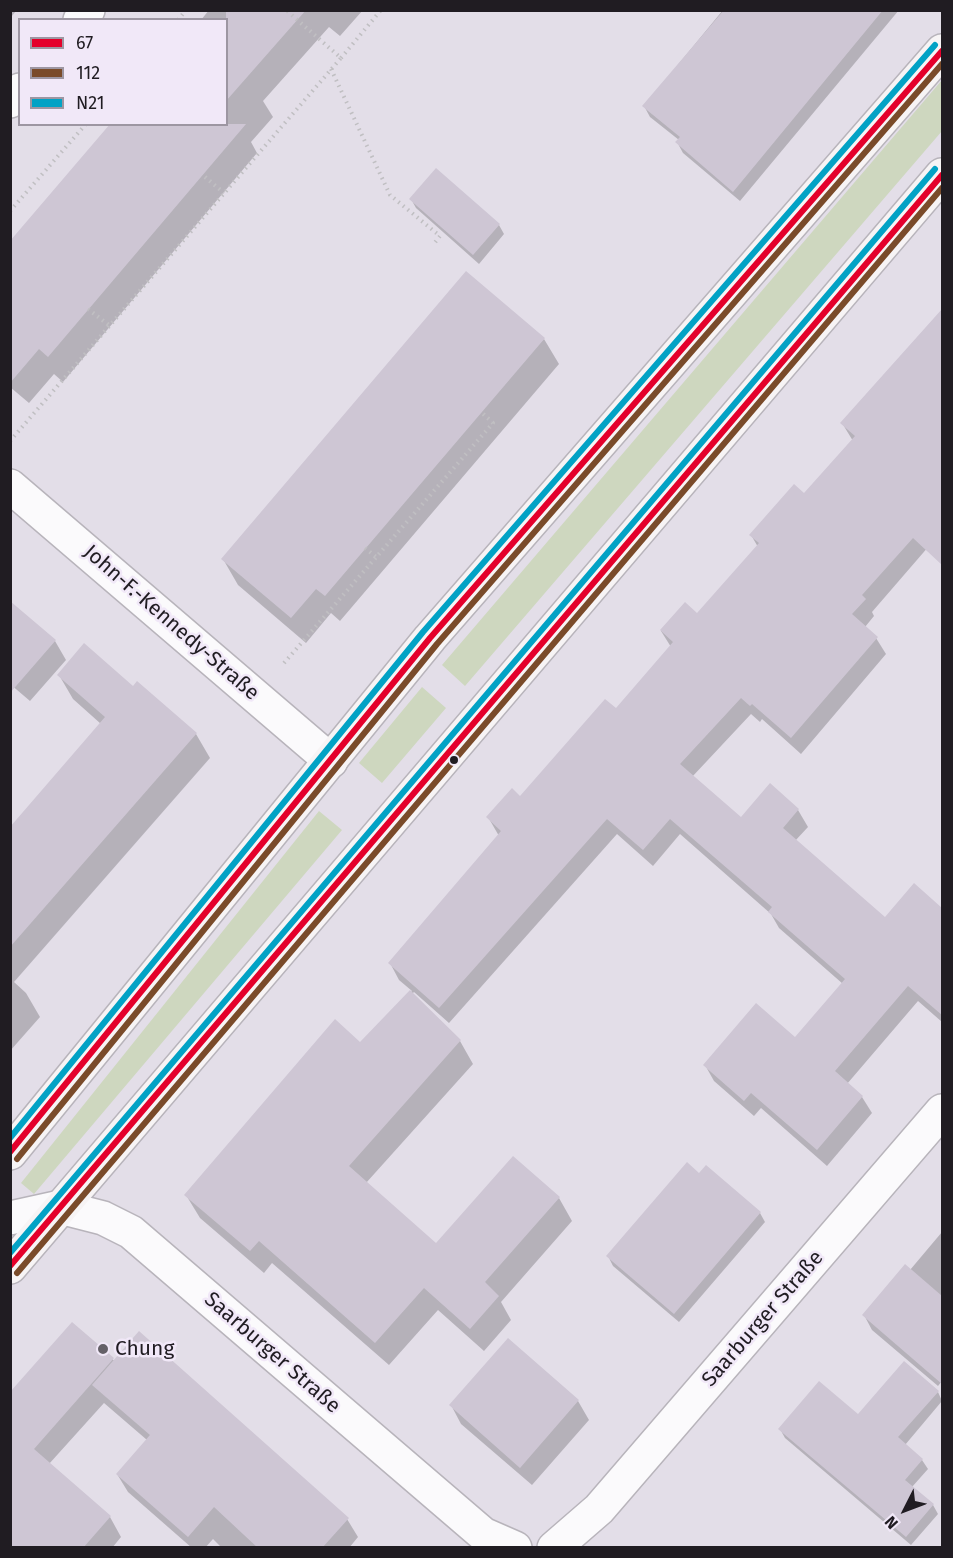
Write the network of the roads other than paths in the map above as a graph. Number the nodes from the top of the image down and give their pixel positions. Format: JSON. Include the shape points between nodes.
{"nodes":[{"id":1,"x":942,"y":51,"type":"edge"},
{"id":2,"x":942,"y":175,"type":"edge"},
{"id":3,"x":10,"y":486,"type":"edge"},
{"id":4,"x":331,"y":761,"type":"junction"},
{"id":5,"x":942,"y":1111,"type":"edge"},
{"id":6,"x":10,"y":1153,"type":"edge"},
{"id":7,"x":60,"y":1207,"type":"junction"},
{"id":8,"x":10,"y":1218,"type":"edge"},
{"id":9,"x":10,"y":1268,"type":"edge"},
{"id":10,"x":515,"y":1548,"type":"edge"},
{"id":11,"x":554,"y":1548,"type":"edge"}],
"edges":[{"from":1,"to":4,"type":"main road","via":[[430,638]]},
{"from":2,"to":7,"type":"main road"},
{"from":3,"to":4,"type":"street","name":"John-F.-Kennedy-Straße"},
{"from":4,"to":6,"type":"main road"},
{"from":5,"to":11,"type":"street","name":"Saarburger Straße","via":[[599,1509]]},
{"from":7,"to":8,"type":"street","name":"Saarburger Straße"},
{"from":7,"to":9,"type":"main road"},
{"from":7,"to":10,"type":"street","name":"Saarburger Straße","via":[[103,1218],[131,1232],[483,1534]]}]}
